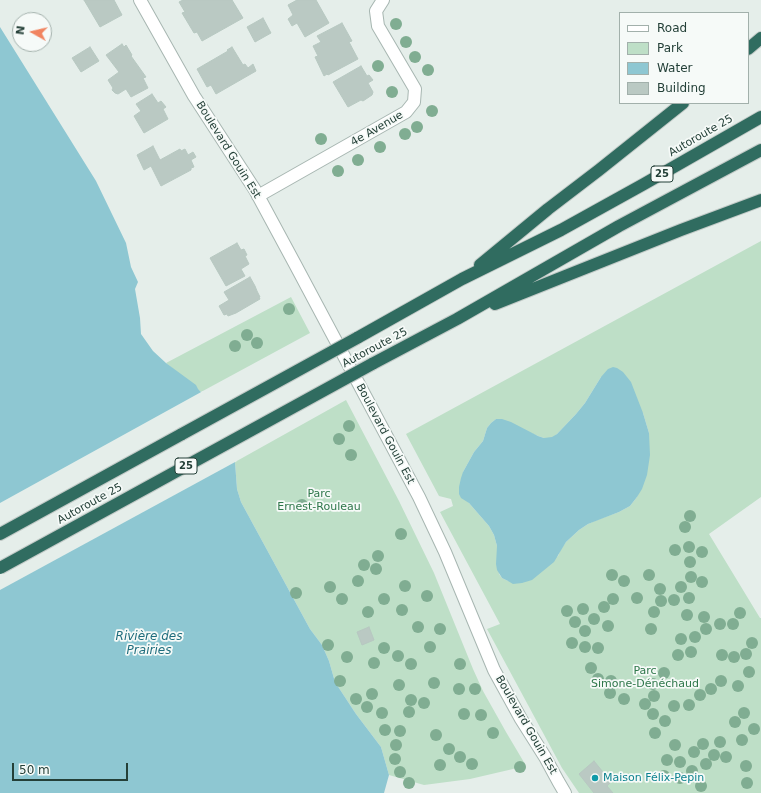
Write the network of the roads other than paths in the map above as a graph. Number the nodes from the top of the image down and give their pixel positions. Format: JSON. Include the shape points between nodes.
{"nodes":[{"id":1,"x":140,"y":0,"type":"edge"},
{"id":2,"x":383,"y":0,"type":"edge"},
{"id":3,"x":761,"y":38,"type":"edge"},
{"id":4,"x":749,"y":48,"type":"edge"},
{"id":5,"x":682,"y":104,"type":"edge"},
{"id":6,"x":761,"y":117,"type":"edge"},
{"id":7,"x":761,"y":150,"type":"edge"},
{"id":8,"x":258,"y":196,"type":"junction"},
{"id":9,"x":761,"y":200,"type":"edge"},
{"id":10,"x":462,"y":279,"type":"junction"},
{"id":11,"x":457,"y":319,"type":"junction"},
{"id":12,"x":0,"y":534,"type":"edge"},
{"id":13,"x":0,"y":568,"type":"edge"},
{"id":14,"x":565,"y":793,"type":"edge"}],
"edges":[{"from":1,"to":8,"type":"street","name":"Boulevard Gouin Est","via":[[194,96]]},
{"from":2,"to":8,"type":"street","name":"4e Avenue","via":[[376,11],[378,26],[415,89],[414,102],[406,112]]},
{"from":3,"to":4,"type":"highway"},
{"from":5,"to":10,"type":"highway"},
{"from":6,"to":10,"type":"highway","name":"Autoroute 25","number":"25","via":[[561,230]]},
{"from":7,"to":11,"type":"highway","name":"Autoroute 25","number":"25","via":[[619,226]]},
{"from":8,"to":14,"type":"street","name":"Boulevard Gouin Est","via":[[418,497],[450,564],[494,670]]},
{"from":9,"to":11,"type":"highway"},
{"from":10,"to":12,"type":"highway","name":"Autoroute 25","number":"25","bridge":true},
{"from":11,"to":13,"type":"highway","name":"Autoroute 25","number":"25","bridge":true}]}
